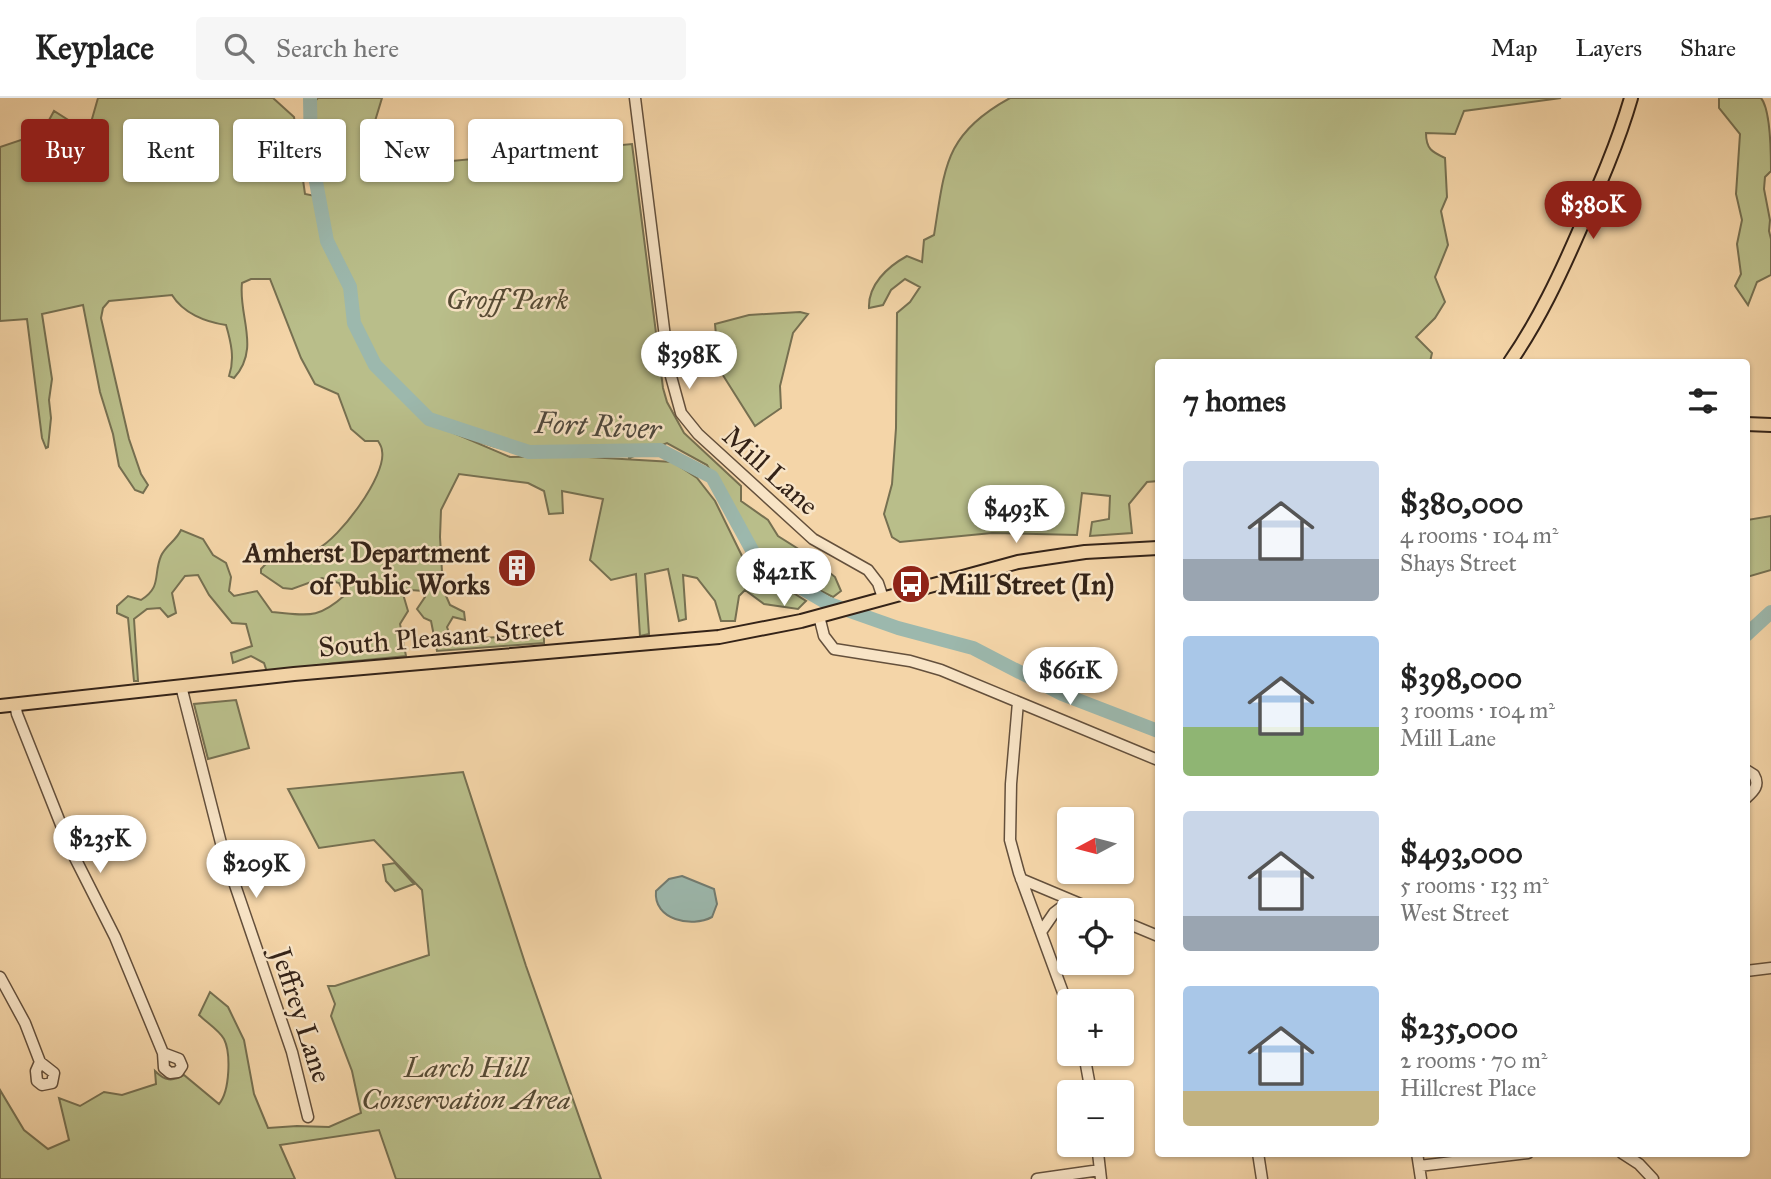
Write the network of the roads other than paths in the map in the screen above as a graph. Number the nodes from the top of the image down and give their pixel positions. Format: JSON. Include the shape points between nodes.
{"nodes":[{"id":1,"x":635,"y":98,"type":"edge"},
{"id":2,"x":1631,"y":98,"type":"edge"},
{"id":3,"x":1512,"y":359,"type":"edge"},
{"id":4,"x":1750,"y":424,"type":"edge"},
{"id":5,"x":1771,"y":425,"type":"edge"},
{"id":6,"x":1155,"y":548,"type":"edge"},
{"id":7,"x":883,"y":597,"type":"junction"},
{"id":8,"x":824,"y":615,"type":"junction"},
{"id":9,"x":181,"y":686,"type":"junction"},
{"id":10,"x":1018,"y":702,"type":"junction"},
{"id":11,"x":15,"y":704,"type":"junction"},
{"id":12,"x":0,"y":706,"type":"edge"},
{"id":13,"x":1155,"y":759,"type":"edge"},
{"id":14,"x":1750,"y":772,"type":"edge"},
{"id":15,"x":1750,"y":795,"type":"edge"},
{"id":16,"x":1021,"y":879,"type":"junction"},
{"id":17,"x":1064,"y":898,"type":"edge"},
{"id":18,"x":1057,"y":911,"type":"edge"},
{"id":19,"x":1134,"y":926,"type":"edge"},
{"id":20,"x":1041,"y":932,"type":"junction"},
{"id":21,"x":1155,"y":935,"type":"edge"},
{"id":22,"x":1771,"y":968,"type":"edge"},
{"id":23,"x":1750,"y":971,"type":"edge"},
{"id":24,"x":0,"y":977,"type":"edge"},
{"id":25,"x":1062,"y":989,"type":"edge"},
{"id":26,"x":163,"y":1053,"type":"dead end"},
{"id":27,"x":40,"y":1062,"type":"dead end"},
{"id":28,"x":308,"y":1117,"type":"dead end"},
{"id":29,"x":1259,"y":1157,"type":"edge"},
{"id":30,"x":1418,"y":1157,"type":"edge"},
{"id":31,"x":1494,"y":1157,"type":"edge"},
{"id":32,"x":1628,"y":1157,"type":"edge"},
{"id":33,"x":1419,"y":1166,"type":"junction"},
{"id":34,"x":1100,"y":1174,"type":"edge"},
{"id":35,"x":1037,"y":1179,"type":"edge"},
{"id":36,"x":1262,"y":1179,"type":"edge"},
{"id":37,"x":1421,"y":1179,"type":"edge"},
{"id":38,"x":1653,"y":1179,"type":"edge"}],
"edges":[{"from":1,"to":7,"type":"street","name":"Mill Lane","via":[[669,369],[681,413],[813,539],[868,570]]},
{"from":2,"to":3,"type":"main road","via":[[1609,163],[1561,273]]},
{"from":4,"to":5,"type":"main road"},
{"from":6,"to":7,"type":"main road","name":"South Pleasant Street","via":[[1030,559]]},
{"from":7,"to":8,"type":"main road","name":"South Pleasant Street"},
{"from":8,"to":9,"type":"main road","name":"South Pleasant Street","via":[[710,638]]},
{"from":8,"to":10,"type":"street","via":[[824,636],[834,649],[930,666]]},
{"from":9,"to":11,"type":"main road","name":"South Pleasant Street"},
{"from":9,"to":28,"type":"street","name":"Jeffrey Lane","via":[[222,847],[292,1052]]},
{"from":10,"to":13,"type":"street"},
{"from":10,"to":16,"type":"street","via":[[1010,836]]},
{"from":11,"to":12,"type":"main road","name":"South Pleasant Street"},
{"from":11,"to":26,"type":"street","via":[[71,850],[115,937]]},
{"from":14,"to":15,"type":"street","via":[[1757,784]]},
{"from":16,"to":17,"type":"street"},
{"from":16,"to":20,"type":"street"},
{"from":18,"to":20,"type":"street"},
{"from":19,"to":21,"type":"street"},
{"from":20,"to":25,"type":"street"},
{"from":22,"to":23,"type":"street"},
{"from":24,"to":27,"type":"street"},
{"from":29,"to":36,"type":"street"},
{"from":30,"to":33,"type":"street"},
{"from":31,"to":33,"type":"street"},
{"from":32,"to":38,"type":"street"},
{"from":33,"to":37,"type":"street"},
{"from":34,"to":35,"type":"street"}]}
